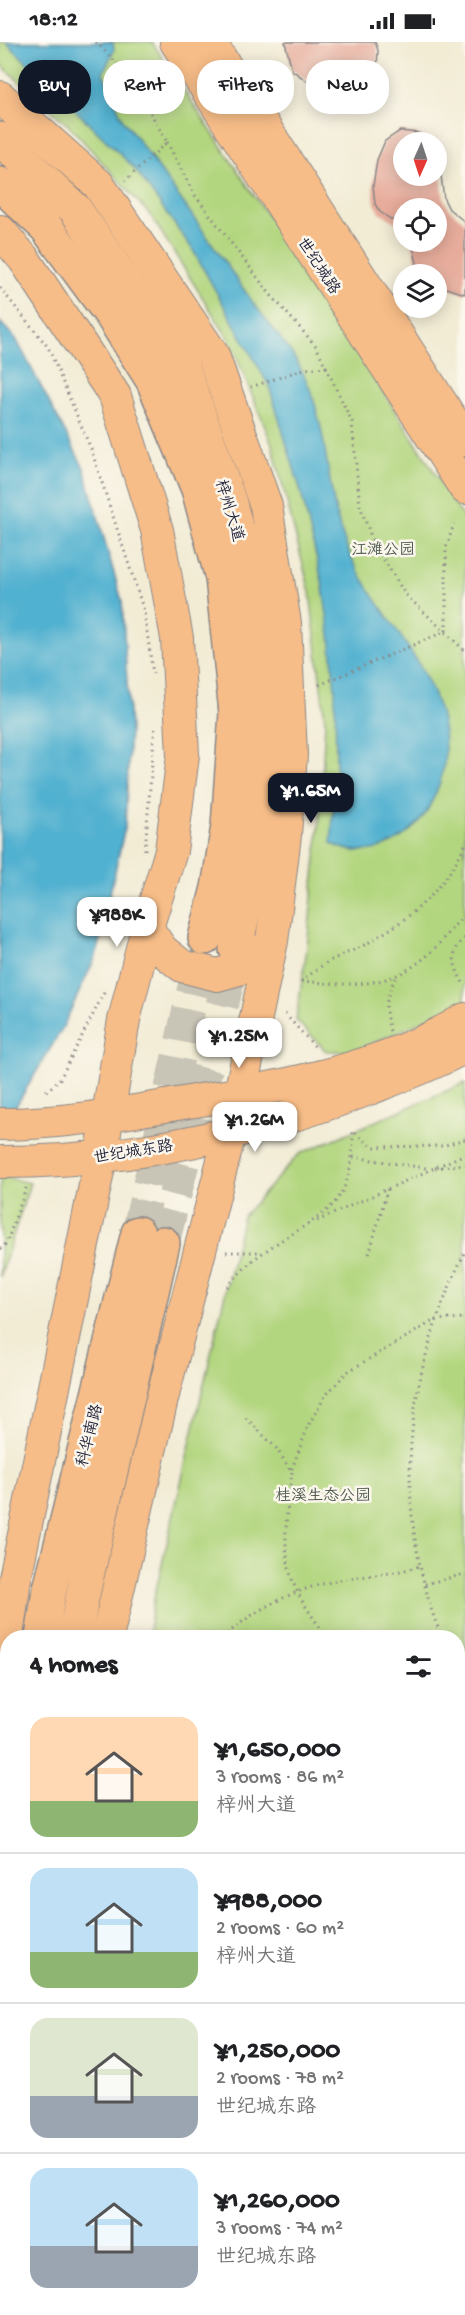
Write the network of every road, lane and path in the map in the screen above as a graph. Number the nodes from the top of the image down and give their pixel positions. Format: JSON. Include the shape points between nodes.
{"nodes":[{"id":1,"x":96,"y":42,"type":"edge"},
{"id":2,"x":176,"y":42,"type":"edge"},
{"id":3,"x":210,"y":42,"type":"edge"},
{"id":4,"x":0,"y":97,"type":"edge"},
{"id":5,"x":0,"y":139,"type":"edge"},
{"id":6,"x":167,"y":142,"type":"junction"},
{"id":7,"x":134,"y":173,"type":"dead end"},
{"id":8,"x":0,"y":184,"type":"edge"},
{"id":9,"x":0,"y":231,"type":"edge"},
{"id":10,"x":0,"y":288,"type":"edge"},
{"id":11,"x":326,"y":367,"type":"junction"},
{"id":12,"x":244,"y":389,"type":"dead end"},
{"id":13,"x":465,"y":440,"type":"edge"},
{"id":14,"x":465,"y":488,"type":"edge"},
{"id":15,"x":454,"y":524,"type":"dead end"},
{"id":16,"x":446,"y":631,"type":"junction"},
{"id":17,"x":465,"y":651,"type":"edge"},
{"id":18,"x":154,"y":683,"type":"dead end"},
{"id":19,"x":319,"y":685,"type":"dead end"},
{"id":20,"x":156,"y":718,"type":"dead end"},
{"id":21,"x":465,"y":844,"type":"edge"},
{"id":22,"x":144,"y":861,"type":"dead end"},
{"id":23,"x":465,"y":915,"type":"edge"},
{"id":24,"x":147,"y":928,"type":"junction"},
{"id":25,"x":205,"y":938,"type":"tunnel mouth"},
{"id":26,"x":465,"y":938,"type":"edge"},
{"id":27,"x":272,"y":940,"type":"junction"},
{"id":28,"x":236,"y":949,"type":"tunnel mouth"},
{"id":29,"x":397,"y":975,"type":"junction"},
{"id":30,"x":465,"y":986,"type":"edge"},
{"id":31,"x":107,"y":987,"type":"dead end"},
{"id":32,"x":285,"y":1014,"type":"dead end"},
{"id":33,"x":465,"y":1019,"type":"edge"},
{"id":34,"x":391,"y":1035,"type":"dead end"},
{"id":35,"x":465,"y":1047,"type":"edge"},
{"id":36,"x":317,"y":1049,"type":"dead end"},
{"id":37,"x":45,"y":1091,"type":"dead end"},
{"id":38,"x":240,"y":1094,"type":"junction"},
{"id":39,"x":108,"y":1116,"type":"junction"},
{"id":40,"x":9,"y":1124,"type":"edge"},
{"id":41,"x":231,"y":1135,"type":"junction"},
{"id":42,"x":465,"y":1139,"type":"edge"},
{"id":43,"x":465,"y":1154,"type":"edge"},
{"id":44,"x":100,"y":1156,"type":"junction"},
{"id":45,"x":353,"y":1157,"type":"junction"},
{"id":46,"x":465,"y":1164,"type":"edge"},
{"id":47,"x":16,"y":1167,"type":"edge"},
{"id":48,"x":428,"y":1169,"type":"junction"},
{"id":49,"x":388,"y":1188,"type":"junction"},
{"id":50,"x":313,"y":1223,"type":"junction"},
{"id":51,"x":0,"y":1250,"type":"edge"},
{"id":52,"x":226,"y":1252,"type":"dead end"},
{"id":53,"x":262,"y":1252,"type":"junction"},
{"id":54,"x":465,"y":1252,"type":"edge"},
{"id":55,"x":369,"y":1254,"type":"dead end"},
{"id":56,"x":227,"y":1287,"type":"dead end"},
{"id":57,"x":465,"y":1318,"type":"edge"},
{"id":58,"x":435,"y":1320,"type":"junction"},
{"id":59,"x":246,"y":1418,"type":"dead end"},
{"id":60,"x":292,"y":1470,"type":"junction"},
{"id":61,"x":419,"y":1566,"type":"junction"},
{"id":62,"x":465,"y":1574,"type":"edge"},
{"id":63,"x":425,"y":1584,"type":"junction"},
{"id":64,"x":297,"y":1591,"type":"junction"},
{"id":65,"x":8,"y":1630,"type":"edge"},
{"id":66,"x":43,"y":1630,"type":"edge"},
{"id":67,"x":76,"y":1630,"type":"edge"},
{"id":68,"x":107,"y":1630,"type":"edge"},
{"id":69,"x":232,"y":1630,"type":"edge"},
{"id":70,"x":322,"y":1630,"type":"edge"},
{"id":71,"x":439,"y":1630,"type":"edge"}],
"edges":[{"from":1,"to":6,"type":"path","via":[[130,77]]},
{"from":2,"to":14,"type":"main road","name":"世纪城路"},
{"from":3,"to":13,"type":"main road","name":"世纪城路"},
{"from":4,"to":27,"type":"main road","via":[[98,184],[213,355],[266,506],[285,623],[291,755]]},
{"from":5,"to":28,"type":"highway","name":"梓州大道","via":[[75,209],[182,365],[230,503],[254,592],[262,703],[256,847]]},
{"from":6,"to":7,"type":"path"},
{"from":6,"to":11,"type":"path","via":[[194,194],[270,294],[316,346]]},
{"from":8,"to":25,"type":"highway","name":"梓州大道","via":[[46,227],[112,316],[153,381],[198,489],[222,578],[236,713],[228,826]]},
{"from":9,"to":24,"type":"main road","via":[[24,259],[115,396],[157,530],[177,638],[183,755],[171,851]]},
{"from":10,"to":18,"type":"path","via":[[48,347],[91,449],[144,611]]},
{"from":11,"to":12,"type":"path","via":[[304,369]]},
{"from":11,"to":16,"type":"path","via":[[352,422],[360,506],[373,542],[405,594]]},
{"from":15,"to":16,"type":"path","via":[[446,548]]},
{"from":16,"to":17,"type":"path"},
{"from":16,"to":19,"type":"path"},
{"from":20,"to":22,"type":"path"},
{"from":21,"to":29,"type":"path","via":[[452,873],[429,899],[399,923],[327,962],[302,981],[358,986]]},
{"from":23,"to":29,"type":"path","via":[[423,959]]},
{"from":24,"to":27,"type":"main road","via":[[162,950],[182,966],[217,975],[253,965]]},
{"from":24,"to":39,"type":"main road","via":[[124,1020]]},
{"from":26,"to":30,"type":"path","via":[[455,947],[453,956]]},
{"from":27,"to":38,"type":"main road"},
{"from":29,"to":34,"type":"path","via":[[385,999]]},
{"from":31,"to":37,"type":"path","via":[[59,1081]]},
{"from":32,"to":36,"type":"path"},
{"from":33,"to":38,"type":"main road","via":[[433,1038],[308,1081]]},
{"from":35,"to":41,"type":"main road","name":"世纪城东路","via":[[436,1063],[327,1105]]},
{"from":38,"to":39,"type":"main road"},
{"from":38,"to":41,"type":"main road"},
{"from":39,"to":40,"type":"main road"},
{"from":39,"to":44,"type":"main road"},
{"from":41,"to":44,"type":"main road","name":"世纪城东路"},
{"from":41,"to":68,"type":"main road","via":[[165,1385]]},
{"from":42,"to":45,"type":"path","via":[[441,1146],[373,1147],[353,1131]]},
{"from":43,"to":48,"type":"path"},
{"from":44,"to":47,"type":"main road","name":"世纪城东路"},
{"from":44,"to":65,"type":"main road"},
{"from":45,"to":48,"type":"path"},
{"from":45,"to":50,"type":"path","via":[[348,1181],[338,1200]]},
{"from":46,"to":48,"type":"path"},
{"from":47,"to":51,"type":"path","via":[[6,1244]]},
{"from":48,"to":49,"type":"path"},
{"from":49,"to":50,"type":"path"},
{"from":49,"to":55,"type":"path"},
{"from":50,"to":53,"type":"path"},
{"from":52,"to":53,"type":"path"},
{"from":53,"to":56,"type":"path"},
{"from":54,"to":58,"type":"path"},
{"from":57,"to":58,"type":"path"},
{"from":58,"to":60,"type":"path","via":[[347,1372],[326,1395],[309,1424]]},
{"from":58,"to":61,"type":"path","via":[[411,1429],[409,1472]]},
{"from":59,"to":60,"type":"path"},
{"from":60,"to":64,"type":"path","via":[[285,1520],[286,1550]]},
{"from":61,"to":63,"type":"path"},
{"from":61,"to":64,"type":"path"},
{"from":62,"to":63,"type":"path"},
{"from":63,"to":71,"type":"path"},
{"from":64,"to":69,"type":"path"},
{"from":64,"to":70,"type":"path"},
{"from":66,"to":67,"type":"highway","name":"科华南路","via":[[48,1597],[151,1238]]}]}
